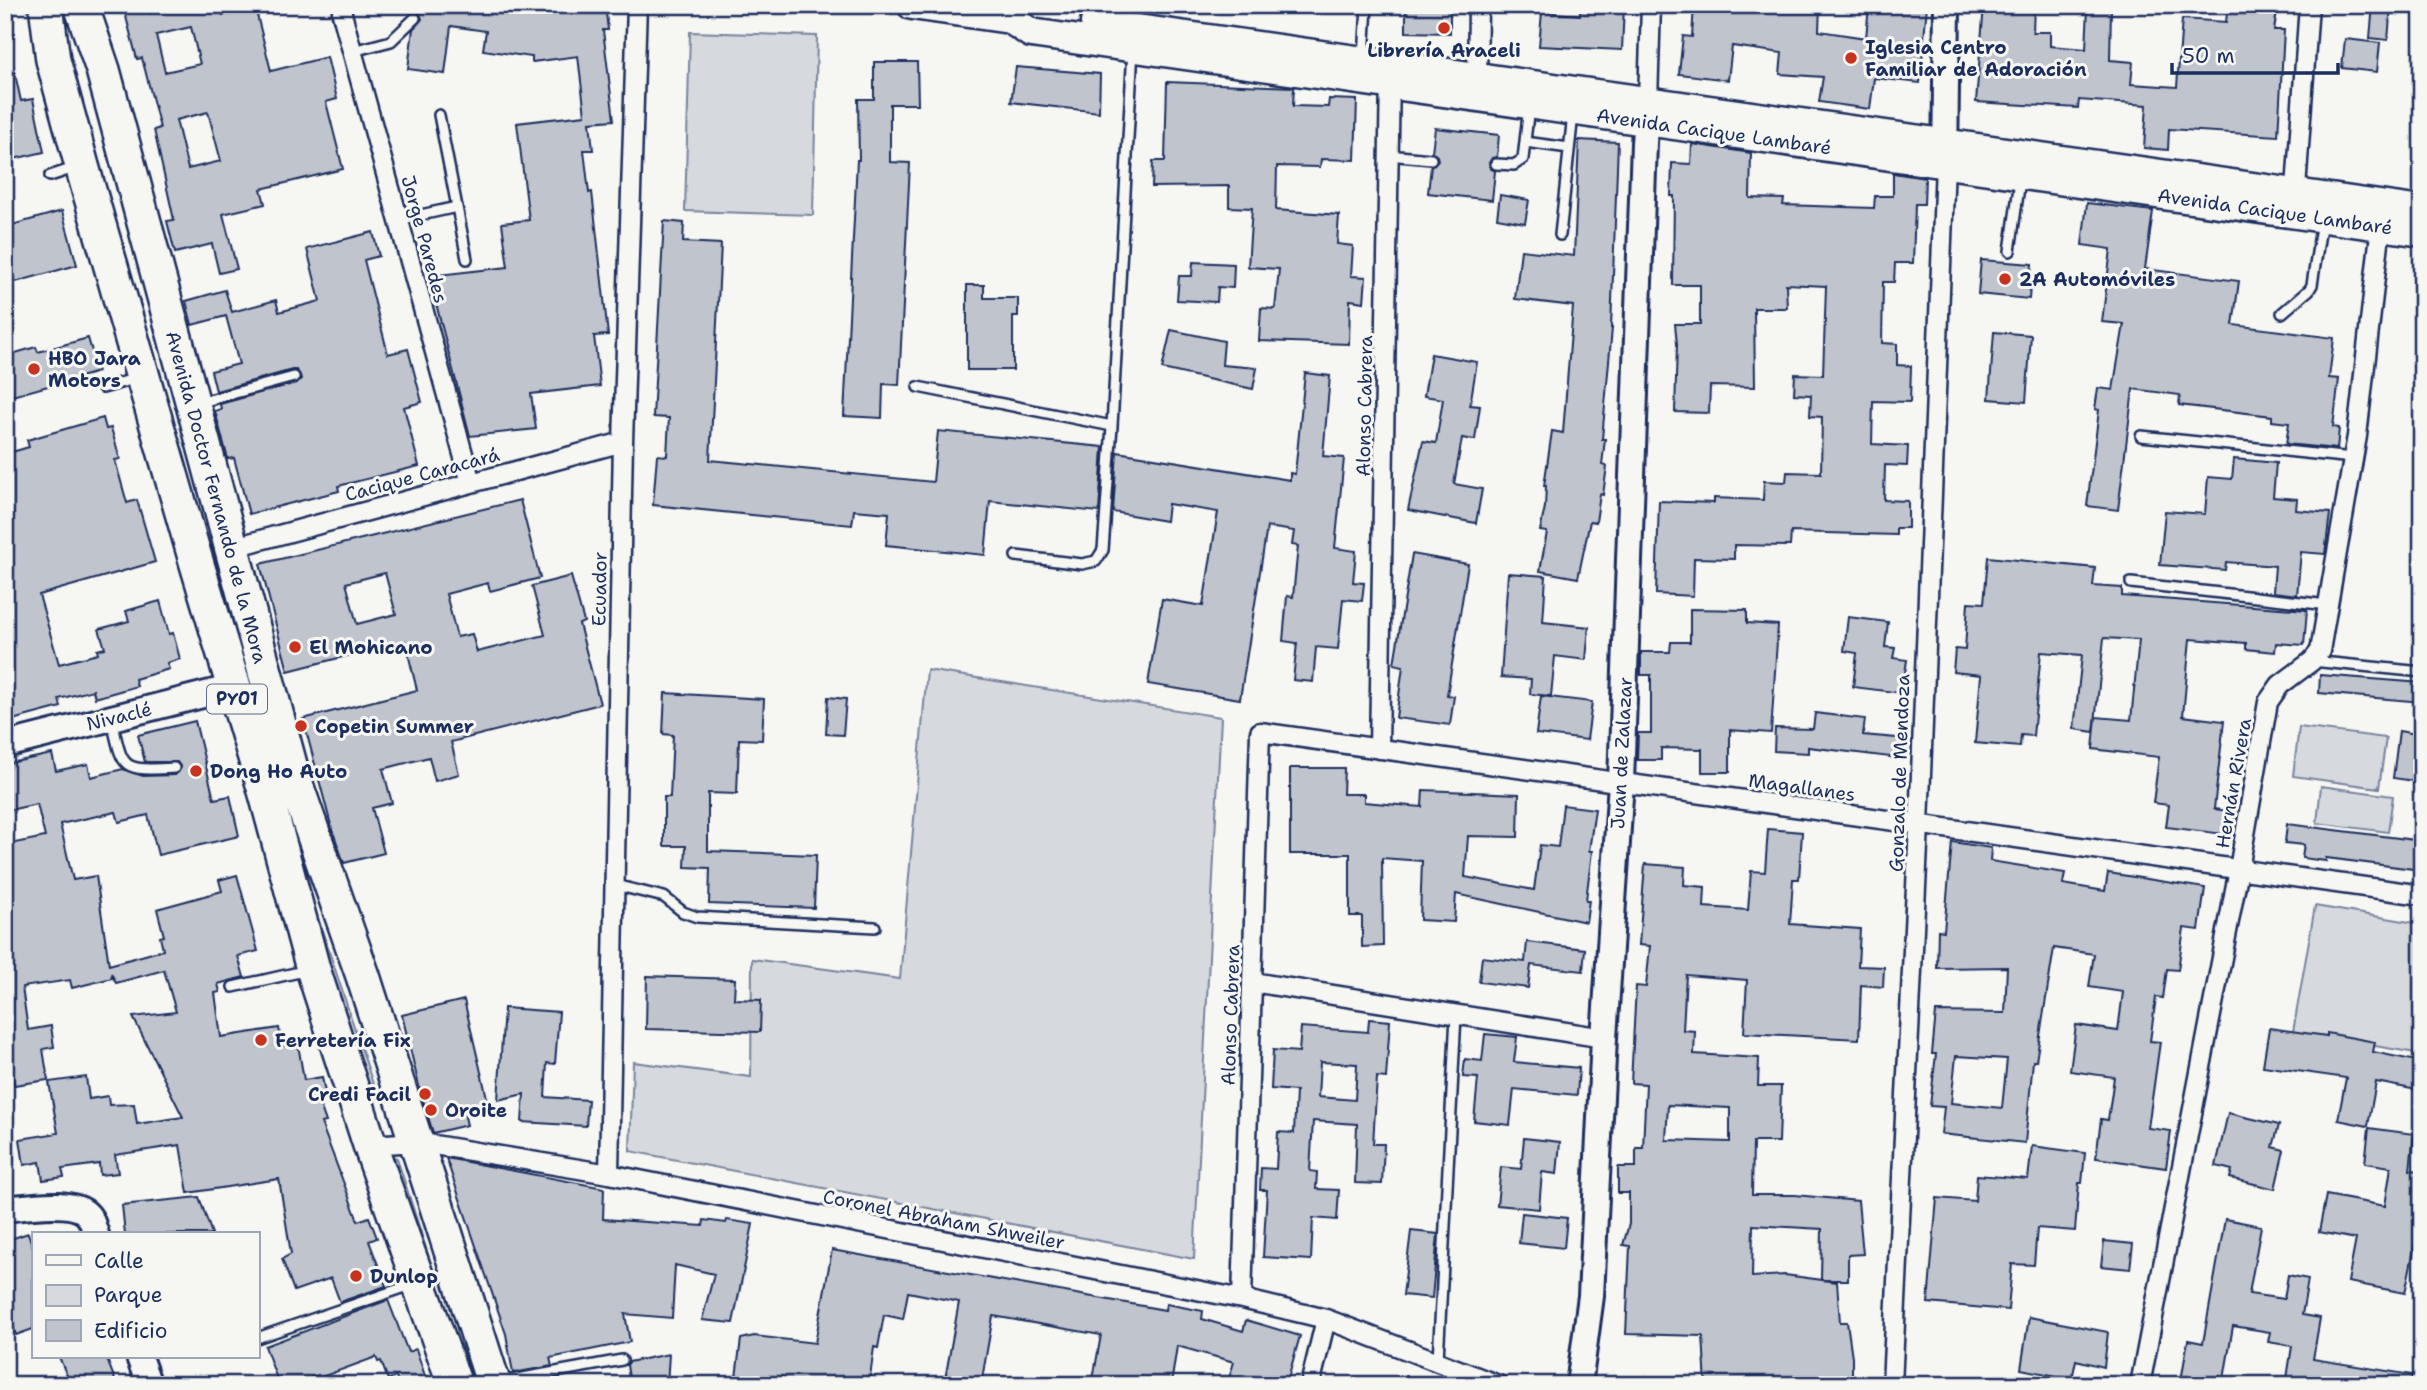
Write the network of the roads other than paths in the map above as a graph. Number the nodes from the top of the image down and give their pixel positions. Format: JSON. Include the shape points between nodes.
{"nodes":[{"id":1,"x":46,"y":5,"type":"edge"},
{"id":2,"x":80,"y":5,"type":"edge"},
{"id":3,"x":342,"y":5,"type":"edge"},
{"id":4,"x":637,"y":5,"type":"edge"},
{"id":5,"x":912,"y":5,"type":"edge"},
{"id":6,"x":1367,"y":5,"type":"edge"},
{"id":7,"x":1478,"y":5,"type":"edge"},
{"id":8,"x":1651,"y":5,"type":"edge"},
{"id":9,"x":1947,"y":5,"type":"edge"},
{"id":10,"x":2309,"y":5,"type":"edge"},
{"id":11,"x":1002,"y":14,"type":"edge"},
{"id":12,"x":415,"y":18,"type":"dead end"},
{"id":13,"x":1133,"y":48,"type":"junction"},
{"id":14,"x":352,"y":51,"type":"junction"},
{"id":15,"x":1382,"y":70,"type":"junction"},
{"id":16,"x":1477,"y":87,"type":"junction"},
{"id":17,"x":1530,"y":105,"type":"junction"},
{"id":18,"x":1573,"y":111,"type":"junction"},
{"id":19,"x":1646,"y":111,"type":"junction"},
{"id":20,"x":439,"y":115,"type":"dead end"},
{"id":21,"x":1525,"y":142,"type":"junction"},
{"id":22,"x":1569,"y":148,"type":"junction"},
{"id":23,"x":1945,"y":154,"type":"junction"},
{"id":24,"x":1388,"y":155,"type":"junction"},
{"id":25,"x":1432,"y":159,"type":"dead end"},
{"id":26,"x":1496,"y":163,"type":"dead end"},
{"id":27,"x":82,"y":166,"type":"junction"},
{"id":28,"x":2021,"y":175,"type":"junction"},
{"id":29,"x":50,"y":176,"type":"dead end"},
{"id":30,"x":2295,"y":204,"type":"junction"},
{"id":31,"x":457,"y":207,"type":"junction"},
{"id":32,"x":2422,"y":211,"type":"edge"},
{"id":33,"x":2382,"y":216,"type":"junction"},
{"id":34,"x":2322,"y":218,"type":"junction"},
{"id":35,"x":398,"y":220,"type":"junction"},
{"id":36,"x":2422,"y":232,"type":"edge"},
{"id":37,"x":1560,"y":234,"type":"dead end"},
{"id":38,"x":2010,"y":251,"type":"dead end"},
{"id":39,"x":467,"y":260,"type":"dead end"},
{"id":40,"x":2282,"y":313,"type":"dead end"},
{"id":41,"x":142,"y":376,"type":"junction"},
{"id":42,"x":294,"y":377,"type":"dead end"},
{"id":43,"x":918,"y":387,"type":"dead end"},
{"id":44,"x":103,"y":388,"type":"dead end"},
{"id":45,"x":192,"y":404,"type":"junction"},
{"id":46,"x":1112,"y":426,"type":"junction"},
{"id":47,"x":2141,"y":436,"type":"dead end"},
{"id":48,"x":623,"y":442,"type":"junction"},
{"id":49,"x":2353,"y":458,"type":"junction"},
{"id":50,"x":471,"y":483,"type":"junction"},
{"id":51,"x":231,"y":548,"type":"junction"},
{"id":52,"x":1016,"y":556,"type":"dead end"},
{"id":53,"x":2131,"y":583,"type":"dead end"},
{"id":54,"x":2328,"y":605,"type":"junction"},
{"id":55,"x":2312,"y":662,"type":"junction"},
{"id":56,"x":2422,"y":672,"type":"edge"},
{"id":57,"x":234,"y":687,"type":"junction"},
{"id":58,"x":111,"y":718,"type":"junction"},
{"id":59,"x":1260,"y":732,"type":"joint"},
{"id":60,"x":5,"y":745,"type":"edge"},
{"id":61,"x":1379,"y":749,"type":"junction"},
{"id":62,"x":174,"y":768,"type":"dead end"},
{"id":63,"x":1621,"y":782,"type":"junction"},
{"id":64,"x":1919,"y":825,"type":"junction"},
{"id":65,"x":2239,"y":869,"type":"junction"},
{"id":66,"x":615,"y":885,"type":"junction"},
{"id":67,"x":2422,"y":895,"type":"edge"},
{"id":68,"x":875,"y":928,"type":"dead end"},
{"id":69,"x":313,"y":969,"type":"junction"},
{"id":70,"x":1252,"y":982,"type":"junction"},
{"id":71,"x":233,"y":987,"type":"dead end"},
{"id":72,"x":1456,"y":1015,"type":"junction"},
{"id":73,"x":1604,"y":1038,"type":"junction"},
{"id":74,"x":416,"y":1142,"type":"junction"},
{"id":75,"x":370,"y":1145,"type":"junction"},
{"id":76,"x":609,"y":1174,"type":"junction"},
{"id":77,"x":5,"y":1209,"type":"edge"},
{"id":78,"x":93,"y":1225,"type":"edge"},
{"id":79,"x":418,"y":1282,"type":"junction"},
{"id":80,"x":1242,"y":1299,"type":"junction"},
{"id":81,"x":1325,"y":1319,"type":"junction"},
{"id":82,"x":259,"y":1337,"type":"edge"},
{"id":83,"x":139,"y":1358,"type":"edge"},
{"id":84,"x":622,"y":1360,"type":"dead end"},
{"id":85,"x":1438,"y":1360,"type":"junction"},
{"id":86,"x":494,"y":1384,"type":"edge"},
{"id":87,"x":149,"y":1385,"type":"edge"},
{"id":88,"x":455,"y":1385,"type":"edge"},
{"id":89,"x":1310,"y":1385,"type":"edge"},
{"id":90,"x":1498,"y":1385,"type":"edge"},
{"id":91,"x":1579,"y":1385,"type":"edge"},
{"id":92,"x":1892,"y":1385,"type":"edge"},
{"id":93,"x":2140,"y":1385,"type":"edge"}],
"edges":[{"from":1,"to":27,"type":"highway","name":"Avenida Doctor Fernando de la Mora","number":"PY01","via":[[53,60]]},
{"from":2,"to":45,"type":"highway","name":"Avenida Doctor Fernando de la Mora","number":"PY01","via":[[103,70]]},
{"from":3,"to":14,"type":"street","name":"Jorge Paredes"},
{"from":4,"to":48,"type":"street","name":"Ecuador"},
{"from":5,"to":11,"type":"main road","name":"Avenida Cacique Lambaré"},
{"from":6,"to":15,"type":"lane"},
{"from":7,"to":16,"type":"street"},
{"from":8,"to":19,"type":"street"},
{"from":9,"to":23,"type":"street"},
{"from":10,"to":30,"type":"street"},
{"from":11,"to":13,"type":"main road","name":"Avenida Cacique Lambaré","via":[[1031,33]]},
{"from":11,"to":15,"type":"main road","name":"Avenida Cacique Lambaré","via":[[1031,13]]},
{"from":12,"to":14,"type":"lane","via":[[391,41]]},
{"from":13,"to":15,"type":"main road","name":"Avenida Cacique Lambaré"},
{"from":13,"to":46,"type":"lane"},
{"from":14,"to":35,"type":"street","name":"Jorge Paredes"},
{"from":15,"to":16,"type":"main road","name":"Avenida Cacique Lambaré"},
{"from":15,"to":24,"type":"street","name":"Alonso Cabrera"},
{"from":16,"to":17,"type":"main road","name":"Avenida Cacique Lambaré"},
{"from":16,"to":19,"type":"main road","name":"Avenida Cacique Lambaré"},
{"from":17,"to":18,"type":"main road","name":"Avenida Cacique Lambaré"},
{"from":17,"to":21,"type":"lane"},
{"from":18,"to":19,"type":"main road","name":"Avenida Cacique Lambaré"},
{"from":18,"to":22,"type":"lane"},
{"from":19,"to":23,"type":"main road","name":"Avenida Cacique Lambaré"},
{"from":19,"to":63,"type":"street","name":"Juan de Zalazar"},
{"from":20,"to":31,"type":"lane"},
{"from":21,"to":22,"type":"lane"},
{"from":21,"to":26,"type":"lane","via":[[1519,164]]},
{"from":22,"to":37,"type":"lane"},
{"from":23,"to":28,"type":"main road","name":"Avenida Cacique Lambaré"},
{"from":23,"to":30,"type":"main road","name":"Avenida Cacique Lambaré"},
{"from":23,"to":64,"type":"street","name":"Gonzalo de Mendoza"},
{"from":24,"to":25,"type":"lane"},
{"from":24,"to":61,"type":"street","name":"Alonso Cabrera"},
{"from":27,"to":29,"type":"lane"},
{"from":27,"to":41,"type":"highway","name":"Avenida Doctor Fernando de la Mora","number":"PY01"},
{"from":28,"to":30,"type":"main road","name":"Avenida Cacique Lambaré"},
{"from":28,"to":38,"type":"lane"},
{"from":30,"to":33,"type":"main road","name":"Avenida Cacique Lambaré"},
{"from":30,"to":34,"type":"main road","name":"Avenida Cacique Lambaré"},
{"from":31,"to":35,"type":"lane"},
{"from":31,"to":39,"type":"lane"},
{"from":32,"to":33,"type":"main road","name":"Avenida Cacique Lambaré"},
{"from":33,"to":34,"type":"main road","name":"Avenida Cacique Lambaré"},
{"from":33,"to":36,"type":"main road","name":"Avenida Cacique Lambaré"},
{"from":33,"to":49,"type":"street"},
{"from":34,"to":40,"type":"lane","via":[[2312,285]]},
{"from":35,"to":50,"type":"street","name":"Jorge Paredes"},
{"from":41,"to":44,"type":"lane"},
{"from":41,"to":57,"type":"highway","name":"Avenida Doctor Fernando de la Mora","number":"PY01"},
{"from":42,"to":45,"type":"lane"},
{"from":43,"to":46,"type":"lane"},
{"from":45,"to":51,"type":"highway","name":"Avenida Doctor Fernando de la Mora","number":"PY01"},
{"from":46,"to":52,"type":"lane","via":[[1103,550],[1096,561],[1082,564]]},
{"from":47,"to":49,"type":"lane"},
{"from":48,"to":50,"type":"street","name":"Cacique Caracará"},
{"from":48,"to":66,"type":"street","name":"Ecuador"},
{"from":49,"to":54,"type":"street"},
{"from":50,"to":51,"type":"street","name":"Cacique Caracará"},
{"from":51,"to":74,"type":"highway","name":"Avenida Doctor Fernando de la Mora","number":"PY01","via":[[293,776]]},
{"from":53,"to":54,"type":"lane"},
{"from":54,"to":55,"type":"street","via":[[2320,651]]},
{"from":55,"to":56,"type":"lane"},
{"from":55,"to":65,"type":"street","name":"Hernán Rivera","via":[[2280,685],[2268,702]]},
{"from":57,"to":58,"type":"street","name":"Nivaclé"},
{"from":57,"to":69,"type":"highway","name":"Avenida Doctor Fernando de la Mora","number":"PY01"},
{"from":58,"to":60,"type":"street","name":"Nivaclé"},
{"from":58,"to":62,"type":"lane","via":[[125,764],[136,770]]},
{"from":59,"to":61,"type":"street","name":"Magallanes"},
{"from":59,"to":70,"type":"street","name":"Alonso Cabrera"},
{"from":61,"to":63,"type":"street","name":"Magallanes"},
{"from":63,"to":64,"type":"street","name":"Magallanes"},
{"from":63,"to":73,"type":"street","name":"Juan de Zalazar"},
{"from":64,"to":65,"type":"street","name":"Magallanes"},
{"from":64,"to":92,"type":"street","name":"Gonzalo de Mendoza"},
{"from":65,"to":67,"type":"street","name":"Magallanes"},
{"from":65,"to":93,"type":"street","name":"Hernán Rivera"},
{"from":66,"to":68,"type":"lane","via":[[664,897],[696,917]]},
{"from":66,"to":76,"type":"street","name":"Ecuador"},
{"from":69,"to":71,"type":"lane"},
{"from":69,"to":75,"type":"highway","name":"Avenida Doctor Fernando de la Mora","number":"PY01"},
{"from":70,"to":72,"type":"street"},
{"from":70,"to":80,"type":"street","name":"Alonso Cabrera"},
{"from":72,"to":73,"type":"street"},
{"from":72,"to":85,"type":"lane"},
{"from":73,"to":91,"type":"street","name":"Juan de Zalazar","via":[[1591,1296]]},
{"from":74,"to":75,"type":"street","name":"Coronel Abraham Shweiler"},
{"from":74,"to":76,"type":"street","name":"Coronel Abraham Shweiler"},
{"from":74,"to":86,"type":"highway","name":"Avenida Doctor Fernando de la Mora","number":"PY01"},
{"from":75,"to":79,"type":"highway","name":"Avenida Doctor Fernando de la Mora","number":"PY01"},
{"from":76,"to":80,"type":"street","name":"Coronel Abraham Shweiler"},
{"from":77,"to":78,"type":"street","via":[[77,1207]]},
{"from":79,"to":82,"type":"lane"},
{"from":79,"to":88,"type":"highway","name":"Avenida Doctor Fernando de la Mora","number":"PY01"},
{"from":80,"to":81,"type":"street","name":"Coronel Abraham Shweiler"},
{"from":81,"to":85,"type":"street","name":"Coronel Abraham Shweiler"},
{"from":81,"to":89,"type":"street"},
{"from":83,"to":87,"type":"street"},
{"from":84,"to":86,"type":"lane"},
{"from":85,"to":90,"type":"street","name":"Coronel Abraham Shweiler"}]}
